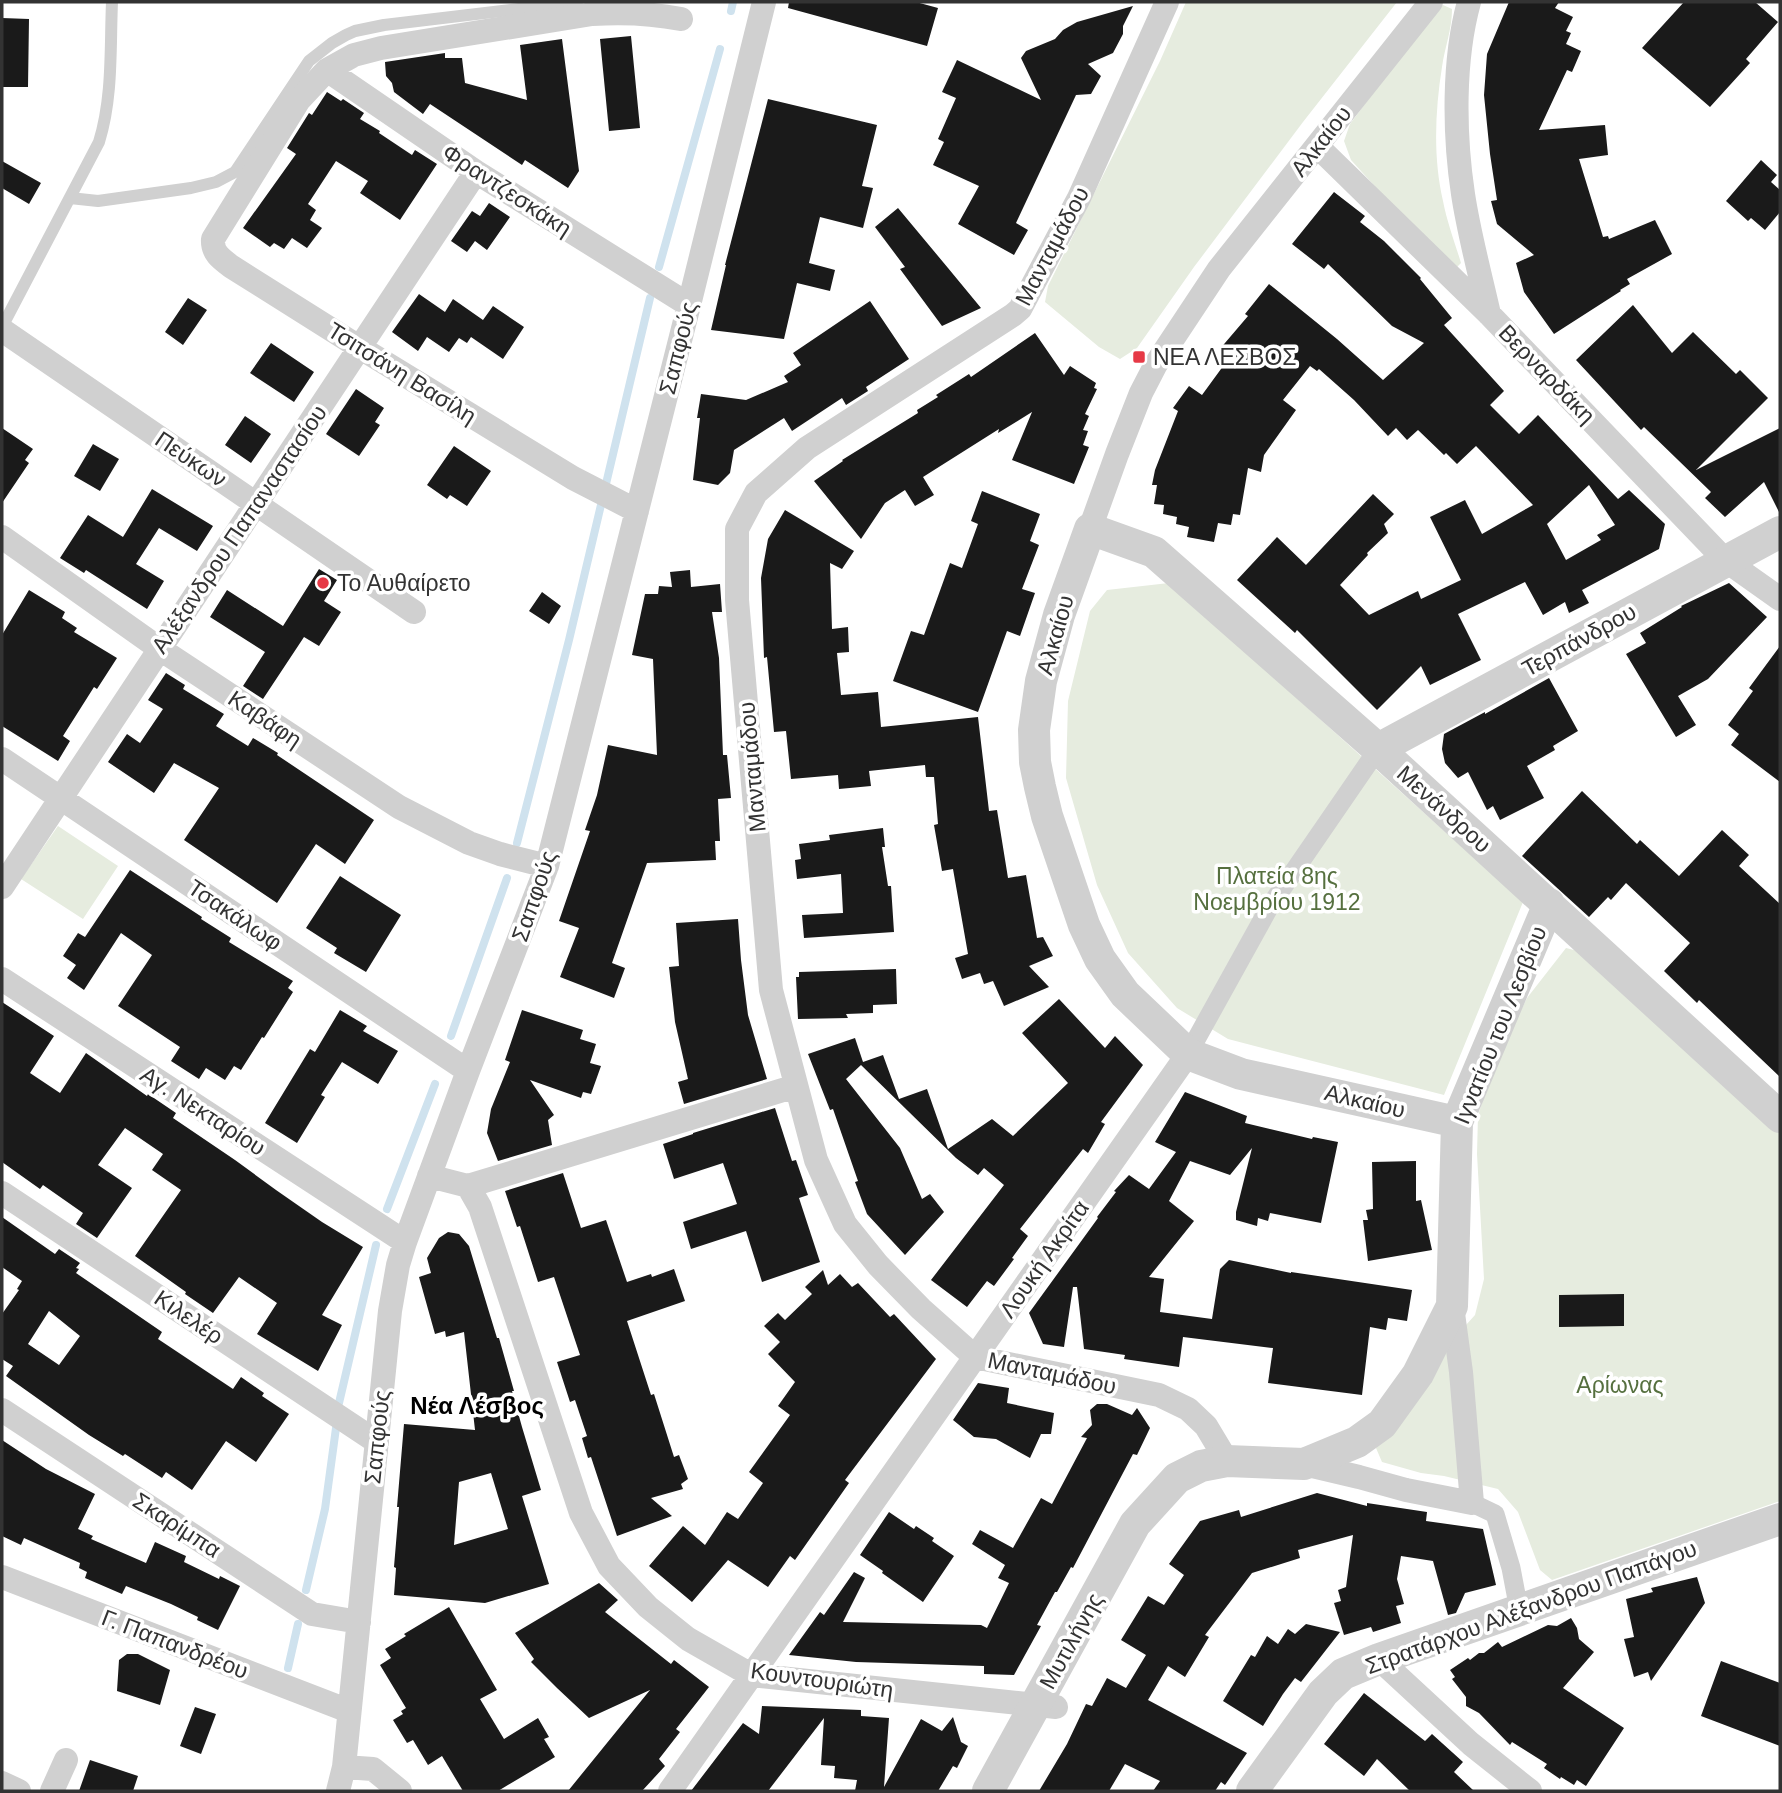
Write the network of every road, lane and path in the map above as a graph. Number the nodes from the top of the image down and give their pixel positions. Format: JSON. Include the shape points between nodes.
{"nodes":[{"id":1,"x":112,"y":2,"type":"edge"},
{"id":2,"x":577,"y":2,"type":"edge"},
{"id":3,"x":764,"y":2,"type":"edge"},
{"id":4,"x":1167,"y":2,"type":"edge"},
{"id":5,"x":1431,"y":2,"type":"edge"},
{"id":6,"x":1469,"y":2,"type":"edge"},
{"id":7,"x":681,"y":19,"type":"dead end"},
{"id":8,"x":327,"y":71,"type":"junction"},
{"id":9,"x":1317,"y":146,"type":"junction"},
{"id":10,"x":476,"y":172,"type":"junction"},
{"id":11,"x":71,"y":198,"type":"junction"},
{"id":12,"x":689,"y":305,"type":"junction"},
{"id":13,"x":1489,"y":314,"type":"junction"},
{"id":14,"x":2,"y":328,"type":"edge"},
{"id":15,"x":359,"y":347,"type":"junction"},
{"id":16,"x":256,"y":504,"type":"junction"},
{"id":17,"x":629,"y":507,"type":"junction"},
{"id":18,"x":1090,"y":529,"type":"junction"},
{"id":19,"x":1780,"y":532,"type":"edge"},
{"id":20,"x":2,"y":537,"type":"edge"},
{"id":21,"x":1725,"y":560,"type":"junction"},
{"id":22,"x":1780,"y":599,"type":"edge"},
{"id":23,"x":414,"y":612,"type":"dead end"},
{"id":24,"x":160,"y":649,"type":"junction"},
{"id":25,"x":1378,"y":749,"type":"junction"},
{"id":26,"x":2,"y":759,"type":"edge"},
{"id":27,"x":60,"y":799,"type":"junction"},
{"id":28,"x":547,"y":866,"type":"junction"},
{"id":29,"x":2,"y":887,"type":"edge"},
{"id":30,"x":1549,"y":904,"type":"junction"},
{"id":31,"x":2,"y":979,"type":"edge"},
{"id":32,"x":1188,"y":1054,"type":"junction"},
{"id":33,"x":468,"y":1071,"type":"junction"},
{"id":34,"x":796,"y":1086,"type":"junction"},
{"id":35,"x":1780,"y":1117,"type":"edge"},
{"id":36,"x":1457,"y":1122,"type":"junction"},
{"id":37,"x":429,"y":1176,"type":"junction"},
{"id":38,"x":468,"y":1186,"type":"junction"},
{"id":39,"x":2,"y":1193,"type":"edge"},
{"id":40,"x":405,"y":1242,"type":"junction"},
{"id":41,"x":1452,"y":1306,"type":"junction"},
{"id":42,"x":975,"y":1357,"type":"junction"},
{"id":43,"x":2,"y":1410,"type":"edge"},
{"id":44,"x":377,"y":1442,"type":"junction"},
{"id":45,"x":1227,"y":1461,"type":"junction"},
{"id":46,"x":1304,"y":1464,"type":"junction"},
{"id":47,"x":1472,"y":1503,"type":"junction"},
{"id":48,"x":1780,"y":1519,"type":"edge"},
{"id":49,"x":2,"y":1577,"type":"edge"},
{"id":50,"x":1519,"y":1610,"type":"junction"},
{"id":51,"x":359,"y":1622,"type":"junction"},
{"id":52,"x":1379,"y":1659,"type":"junction"},
{"id":53,"x":751,"y":1675,"type":"junction"},
{"id":54,"x":1046,"y":1706,"type":"junction"},
{"id":55,"x":349,"y":1711,"type":"junction"},
{"id":56,"x":66,"y":1760,"type":"dead end"},
{"id":57,"x":344,"y":1767,"type":"junction"},
{"id":58,"x":2,"y":1783,"type":"edge"},
{"id":59,"x":19,"y":1791,"type":"edge"},
{"id":60,"x":52,"y":1791,"type":"edge"},
{"id":61,"x":338,"y":1791,"type":"edge"},
{"id":62,"x":400,"y":1791,"type":"edge"},
{"id":63,"x":670,"y":1791,"type":"edge"},
{"id":64,"x":988,"y":1791,"type":"edge"},
{"id":65,"x":1009,"y":1791,"type":"edge"},
{"id":66,"x":1252,"y":1791,"type":"edge"},
{"id":67,"x":1530,"y":1791,"type":"edge"}],
"edges":[{"from":1,"to":11,"type":"lane","via":[[105,123]]},
{"from":2,"to":11,"type":"lane","via":[[355,31],[309,61],[235,172],[191,188],[98,201]]},
{"from":3,"to":12,"type":"street","name":"Σαπφούς"},
{"from":4,"to":34,"type":"street","name":"Μανταμάδου","via":[[1079,198],[1020,309],[807,448],[756,493],[737,529],[737,600],[771,990]]},
{"from":5,"to":9,"type":"street","name":"Αλκαίου"},
{"from":6,"to":13,"type":"street","via":[[1458,59],[1458,152]]},
{"from":7,"to":8,"type":"street","via":[[624,12],[592,14],[381,48],[354,55]]},
{"from":8,"to":10,"type":"street","name":"Φραντζεσκάκη"},
{"from":8,"to":15,"type":"street","name":"Τσιτσάνη Βασίλη","via":[[299,100],[216,233],[213,246],[232,267]]},
{"from":9,"to":13,"type":"street","name":"Βερναρδάκη"},
{"from":9,"to":18,"type":"street","name":"Αλκαίου","via":[[1220,269],[1156,364],[1116,454]]},
{"from":10,"to":12,"type":"street","name":"Φραντζεσκάκη"},
{"from":10,"to":15,"type":"street","name":"Αλέξανδρου Παπαναστασίου"},
{"from":11,"to":14,"type":"lane"},
{"from":12,"to":17,"type":"street","name":"Σαπφούς"},
{"from":13,"to":21,"type":"street","name":"Βερναρδάκη"},
{"from":14,"to":16,"type":"street","name":"Πεύκων"},
{"from":15,"to":16,"type":"street","name":"Αλέξανδρου Παπαναστασίου"},
{"from":15,"to":17,"type":"street","name":"Τσιτσάνη Βασίλη","via":[[573,478]]},
{"from":16,"to":23,"type":"street","name":"Πεύκων"},
{"from":16,"to":24,"type":"street","name":"Αλέξανδρου Παπαναστασίου"},
{"from":17,"to":28,"type":"street","name":"Σαπφούς"},
{"from":18,"to":25,"type":"street","name":"Μενάνδρου","via":[[1154,552]]},
{"from":18,"to":32,"type":"street","name":"Αλκαίου","via":[[1041,681],[1035,762],[1047,816],[1100,959],[1125,994]]},
{"from":19,"to":21,"type":"street","name":"Τερπάνδρου"},
{"from":20,"to":24,"type":"street","name":"Καβάφη"},
{"from":21,"to":22,"type":"street","name":"Βερναρδάκη"},
{"from":21,"to":25,"type":"street","name":"Τερπάνδρου"},
{"from":24,"to":27,"type":"street","name":"Αλέξανδρου Παπαναστασίου"},
{"from":24,"to":28,"type":"street","name":"Καβάφη","via":[[399,807],[469,843]]},
{"from":25,"to":30,"type":"street","name":"Μενάνδρου"},
{"from":25,"to":32,"type":"street","name":"Λουκή Ακρίτα","via":[[1270,906]]},
{"from":26,"to":27,"type":"street","name":"Τσακάλωφ"},
{"from":27,"to":29,"type":"street","name":"Αλέξανδρου Παπαναστασίου"},
{"from":27,"to":33,"type":"street","name":"Τσακάλωφ"},
{"from":28,"to":33,"type":"street","name":"Σαπφούς"},
{"from":30,"to":35,"type":"street","name":"Μενάνδρου"},
{"from":30,"to":36,"type":"street","name":"Ιγνατίου του Λεσβίου"},
{"from":31,"to":40,"type":"street","name":"Αγ. Νεκταρίου"},
{"from":32,"to":36,"type":"street","name":"Αλκαίου","via":[[1241,1074]]},
{"from":32,"to":42,"type":"street","name":"Λουκή Ακρίτα"},
{"from":33,"to":37,"type":"street","name":"Σαπφούς"},
{"from":34,"to":38,"type":"street"},
{"from":34,"to":42,"type":"street","name":"Μανταμάδου","via":[[816,1160],[845,1224],[878,1265]]},
{"from":36,"to":41,"type":"street","name":"Ιγνατίου του Λεσβίου"},
{"from":37,"to":38,"type":"street"},
{"from":37,"to":40,"type":"street","name":"Σαπφούς"},
{"from":38,"to":53,"type":"street","name":"Κουντουριώτη","via":[[480,1207],[581,1513],[609,1566],[648,1607],[688,1639]]},
{"from":39,"to":44,"type":"street","name":"Κιλελέρ"},
{"from":40,"to":44,"type":"street","name":"Σαπφούς","via":[[393,1284]]},
{"from":41,"to":46,"type":"street","name":"Ιγνατίου του Λεσβίου","via":[[1418,1374],[1382,1424],[1357,1441]]},
{"from":41,"to":47,"type":"street"},
{"from":42,"to":45,"type":"street","name":"Μανταμάδου","via":[[1158,1395],[1188,1409],[1206,1426]]},
{"from":42,"to":53,"type":"street","name":"Λουκή Ακρίτα"},
{"from":43,"to":51,"type":"street","name":"Σκαρίμπα","via":[[312,1614]]},
{"from":44,"to":51,"type":"street","name":"Σαπφούς"},
{"from":45,"to":46,"type":"street","name":"Ιγνατίου του Λεσβίου"},
{"from":45,"to":54,"type":"street","name":"Μυτιλήνης","via":[[1201,1466],[1177,1478],[1135,1524]]},
{"from":46,"to":47,"type":"street"},
{"from":47,"to":50,"type":"street","via":[[1494,1514]]},
{"from":48,"to":50,"type":"street","name":"Στρατάρχου Αλέξανδρου Παπάγου"},
{"from":49,"to":55,"type":"street","name":"Γ. Παπανδρέου"},
{"from":50,"to":52,"type":"street","name":"Στρατάρχου Αλέξανδρου Παπάγου"},
{"from":51,"to":55,"type":"street","name":"Σαπφούς"},
{"from":52,"to":66,"type":"street","name":"Στρατάρχου Αλέξανδρου Παπάγου","via":[[1343,1674],[1323,1693]]},
{"from":52,"to":67,"type":"street"},
{"from":53,"to":54,"type":"street","name":"Κουντουριώτη"},
{"from":53,"to":63,"type":"street","name":"Λουκή Ακρίτα"},
{"from":54,"to":64,"type":"street","name":"Μυτιλήνης"},
{"from":54,"to":65,"type":"street","name":"Μυτιλήνης"},
{"from":55,"to":57,"type":"street","name":"Σαπφούς"},
{"from":56,"to":60,"type":"street"},
{"from":57,"to":61,"type":"street","name":"Σαπφούς"},
{"from":57,"to":62,"type":"street","via":[[373,1769]]},
{"from":58,"to":59,"type":"street"}]}
